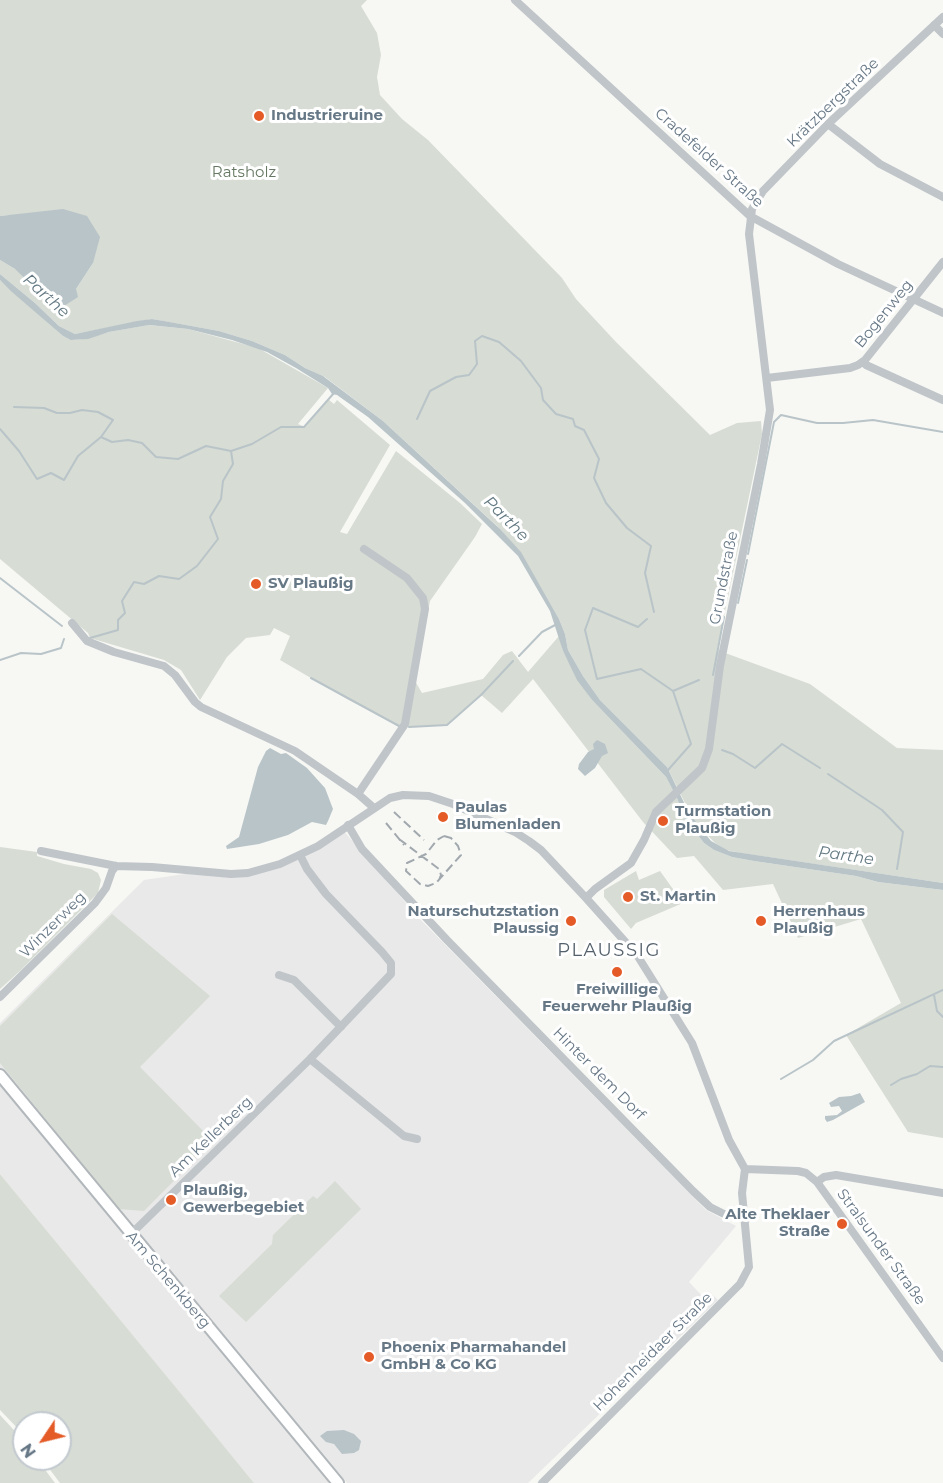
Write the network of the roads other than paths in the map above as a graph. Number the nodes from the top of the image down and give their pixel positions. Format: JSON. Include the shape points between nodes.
{"nodes":[{"id":1,"x":515,"y":0,"type":"edge"},
{"id":2,"x":943,"y":17,"type":"edge"},
{"id":3,"x":934,"y":25,"type":"junction"},
{"id":4,"x":943,"y":34,"type":"edge"},
{"id":5,"x":828,"y":124,"type":"junction"},
{"id":6,"x":943,"y":197,"type":"edge"},
{"id":7,"x":750,"y":216,"type":"junction"},
{"id":8,"x":943,"y":262,"type":"edge"},
{"id":9,"x":913,"y":299,"type":"junction"},
{"id":10,"x":943,"y":313,"type":"edge"},
{"id":11,"x":862,"y":362,"type":"junction"},
{"id":12,"x":767,"y":378,"type":"junction"},
{"id":13,"x":943,"y":400,"type":"edge"},
{"id":14,"x":364,"y":549,"type":"dead end"},
{"id":15,"x":72,"y":624,"type":"dead end"},
{"id":16,"x":358,"y":794,"type":"junction"},
{"id":17,"x":374,"y":808,"type":"junction"},
{"id":18,"x":348,"y":825,"type":"junction"},
{"id":19,"x":40,"y":851,"type":"dead end"},
{"id":20,"x":300,"y":855,"type":"junction"},
{"id":21,"x":116,"y":866,"type":"junction"},
{"id":22,"x":586,"y":898,"type":"junction"},
{"id":23,"x":279,"y":975,"type":"dead end"},
{"id":24,"x":0,"y":997,"type":"edge"},
{"id":25,"x":341,"y":1027,"type":"junction"},
{"id":26,"x":310,"y":1059,"type":"junction"},
{"id":27,"x":0,"y":1075,"type":"edge"},
{"id":28,"x":417,"y":1139,"type":"dead end"},
{"id":29,"x":745,"y":1168,"type":"junction"},
{"id":30,"x":817,"y":1182,"type":"junction"},
{"id":31,"x":943,"y":1193,"type":"edge"},
{"id":32,"x":746,"y":1222,"type":"junction"},
{"id":33,"x":130,"y":1235,"type":"junction"},
{"id":34,"x":943,"y":1358,"type":"edge"},
{"id":35,"x":338,"y":1483,"type":"edge"},
{"id":36,"x":542,"y":1483,"type":"edge"}],
"edges":[{"from":1,"to":7,"type":"street","name":"Cradefelder Straße"},
{"from":2,"to":3,"type":"street","name":"Krätzbergstraße"},
{"from":3,"to":4,"type":"street"},
{"from":3,"to":5,"type":"street","name":"Krätzbergstraße"},
{"from":5,"to":6,"type":"street","via":[[879,164]]},
{"from":5,"to":7,"type":"street","name":"Krätzbergstraße","via":[[763,191]]},
{"from":7,"to":9,"type":"street","name":"Cradefelder Straße"},
{"from":7,"to":12,"type":"street","name":"Grundstraße"},
{"from":8,"to":9,"type":"street","name":"Bogenweg"},
{"from":9,"to":10,"type":"street","name":"Cradefelder Straße"},
{"from":9,"to":11,"type":"street","name":"Bogenweg"},
{"from":11,"to":12,"type":"street","name":"Bogenweg","via":[[850,368]]},
{"from":11,"to":13,"type":"street"},
{"from":12,"to":22,"type":"street","name":"Grundstraße","via":[[770,410],[720,666],[709,749],[702,768],[656,812],[631,863]]},
{"from":14,"to":16,"type":"street","via":[[407,578],[423,598],[425,609],[405,724]]},
{"from":15,"to":16,"type":"street","via":[[87,641],[164,666],[201,707],[295,751]]},
{"from":16,"to":17,"type":"street"},
{"from":17,"to":18,"type":"street"},
{"from":17,"to":22,"type":"street","via":[[390,798],[416,795],[453,804],[529,841]]},
{"from":18,"to":20,"type":"street"},
{"from":18,"to":32,"type":"street","name":"Hinter dem Dorf","via":[[362,849],[439,932],[693,1191],[710,1207]]},
{"from":19,"to":21,"type":"street"},
{"from":20,"to":21,"type":"street","via":[[280,864],[231,874]]},
{"from":20,"to":25,"type":"street","name":"Am Kellerberg","via":[[326,894],[391,963],[391,974]]},
{"from":21,"to":24,"type":"street","name":"Winzerweg","via":[[96,903]]},
{"from":22,"to":29,"type":"street","via":[[637,955],[684,1027],[729,1140]]},
{"from":23,"to":25,"type":"street","via":[[294,980]]},
{"from":25,"to":26,"type":"street","name":"Am Kellerberg"},
{"from":26,"to":28,"type":"street","via":[[404,1136]]},
{"from":26,"to":33,"type":"street","name":"Am Kellerberg"},
{"from":27,"to":33,"type":"main road","name":"Am Schenkberg"},
{"from":29,"to":30,"type":"street","via":[[798,1171]]},
{"from":29,"to":32,"type":"street","name":"Hohenheidaer Straße","via":[[742,1188]]},
{"from":30,"to":31,"type":"street","via":[[836,1175]]},
{"from":30,"to":34,"type":"street","name":"Stralsunder Straße"},
{"from":32,"to":36,"type":"street","name":"Hohenheidaer Straße","via":[[749,1267],[740,1284]]},
{"from":33,"to":35,"type":"main road","name":"Am Schenkberg"}]}
